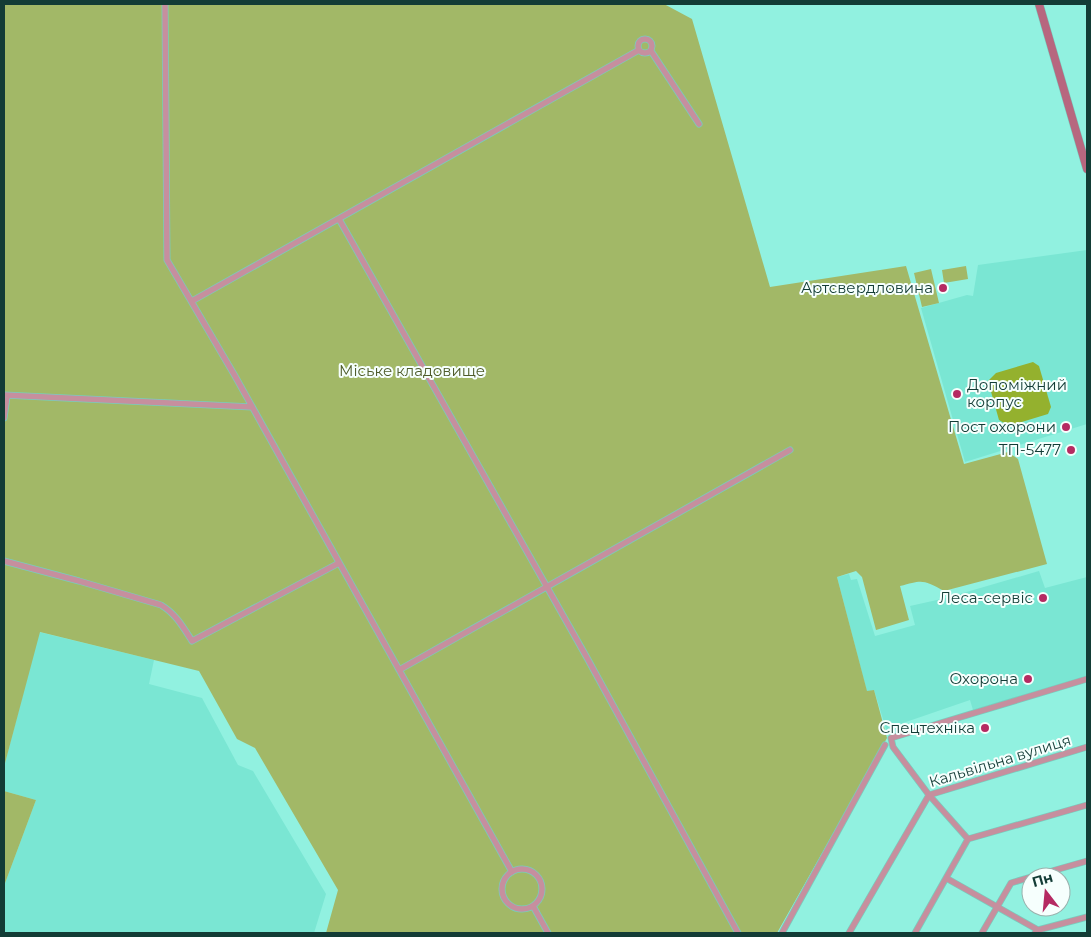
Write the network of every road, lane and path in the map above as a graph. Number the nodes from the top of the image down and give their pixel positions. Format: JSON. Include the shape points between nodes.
{"nodes":[{"id":1,"x":164,"y":4,"type":"edge"},
{"id":2,"x":1039,"y":4,"type":"edge"},
{"id":3,"x":639,"y":50,"type":"junction"},
{"id":4,"x":651,"y":51,"type":"junction"},
{"id":5,"x":699,"y":124,"type":"dead end"},
{"id":6,"x":1087,"y":169,"type":"edge"},
{"id":7,"x":339,"y":218,"type":"junction"},
{"id":8,"x":192,"y":301,"type":"junction"},
{"id":9,"x":5,"y":395,"type":"edge"},
{"id":10,"x":252,"y":408,"type":"junction"},
{"id":11,"x":4,"y":418,"type":"edge"},
{"id":12,"x":790,"y":450,"type":"dead end"},
{"id":13,"x":4,"y":561,"type":"edge"},
{"id":14,"x":339,"y":563,"type":"junction"},
{"id":15,"x":547,"y":586,"type":"junction"},
{"id":16,"x":399,"y":670,"type":"junction"},
{"id":17,"x":1087,"y":679,"type":"edge"},
{"id":18,"x":885,"y":745,"type":"dead end"},
{"id":19,"x":1087,"y":747,"type":"edge"},
{"id":20,"x":929,"y":795,"type":"junction"},
{"id":21,"x":1087,"y":804,"type":"edge"},
{"id":22,"x":968,"y":839,"type":"junction"},
{"id":23,"x":1087,"y":861,"type":"edge"},
{"id":24,"x":1066,"y":867,"type":"edge"},
{"id":25,"x":512,"y":872,"type":"junction"},
{"id":26,"x":946,"y":878,"type":"junction"},
{"id":27,"x":1021,"y":880,"type":"edge"},
{"id":28,"x":533,"y":906,"type":"junction"},
{"id":29,"x":996,"y":906,"type":"junction"},
{"id":30,"x":1087,"y":917,"type":"edge"},
{"id":31,"x":1037,"y":932,"type":"edge"},
{"id":32,"x":548,"y":933,"type":"edge"},
{"id":33,"x":738,"y":933,"type":"edge"},
{"id":34,"x":782,"y":933,"type":"edge"},
{"id":35,"x":849,"y":933,"type":"edge"},
{"id":36,"x":915,"y":933,"type":"edge"},
{"id":37,"x":982,"y":933,"type":"edge"}],
"edges":[{"from":1,"to":8,"type":"street","via":[[167,260]]},
{"from":2,"to":6,"type":"main road"},
{"from":3,"to":4,"type":"street","via":[[645,54]]},
{"from":3,"to":4,"type":"street","via":[[638,43],[647,39],[652,44]]},
{"from":3,"to":7,"type":"street"},
{"from":4,"to":5,"type":"street"},
{"from":7,"to":8,"type":"street"},
{"from":7,"to":15,"type":"street"},
{"from":8,"to":10,"type":"street"},
{"from":9,"to":10,"type":"street"},
{"from":9,"to":11,"type":"street"},
{"from":10,"to":14,"type":"street"},
{"from":12,"to":15,"type":"street"},
{"from":13,"to":14,"type":"street","via":[[161,605],[177,618],[192,641]]},
{"from":14,"to":16,"type":"street"},
{"from":15,"to":16,"type":"street"},
{"from":15,"to":33,"type":"street"},
{"from":16,"to":25,"type":"street"},
{"from":17,"to":20,"type":"street","via":[[891,738],[893,747]]},
{"from":18,"to":34,"type":"street"},
{"from":19,"to":20,"type":"street","name":"Кальвільна вулиця"},
{"from":20,"to":22,"type":"street"},
{"from":20,"to":35,"type":"street","name":"Кальвільна вулиця"},
{"from":21,"to":22,"type":"street"},
{"from":22,"to":26,"type":"street"},
{"from":23,"to":24,"type":"street"},
{"from":25,"to":28,"type":"street","via":[[525,869],[540,880],[540,897]]},
{"from":25,"to":28,"type":"street","via":[[502,888],[506,901],[516,908]]},
{"from":26,"to":29,"type":"street"},
{"from":26,"to":36,"type":"street"},
{"from":27,"to":29,"type":"street","via":[[1011,883]]},
{"from":28,"to":32,"type":"street"},
{"from":29,"to":31,"type":"street"},
{"from":29,"to":37,"type":"street"},
{"from":30,"to":31,"type":"street"}]}
